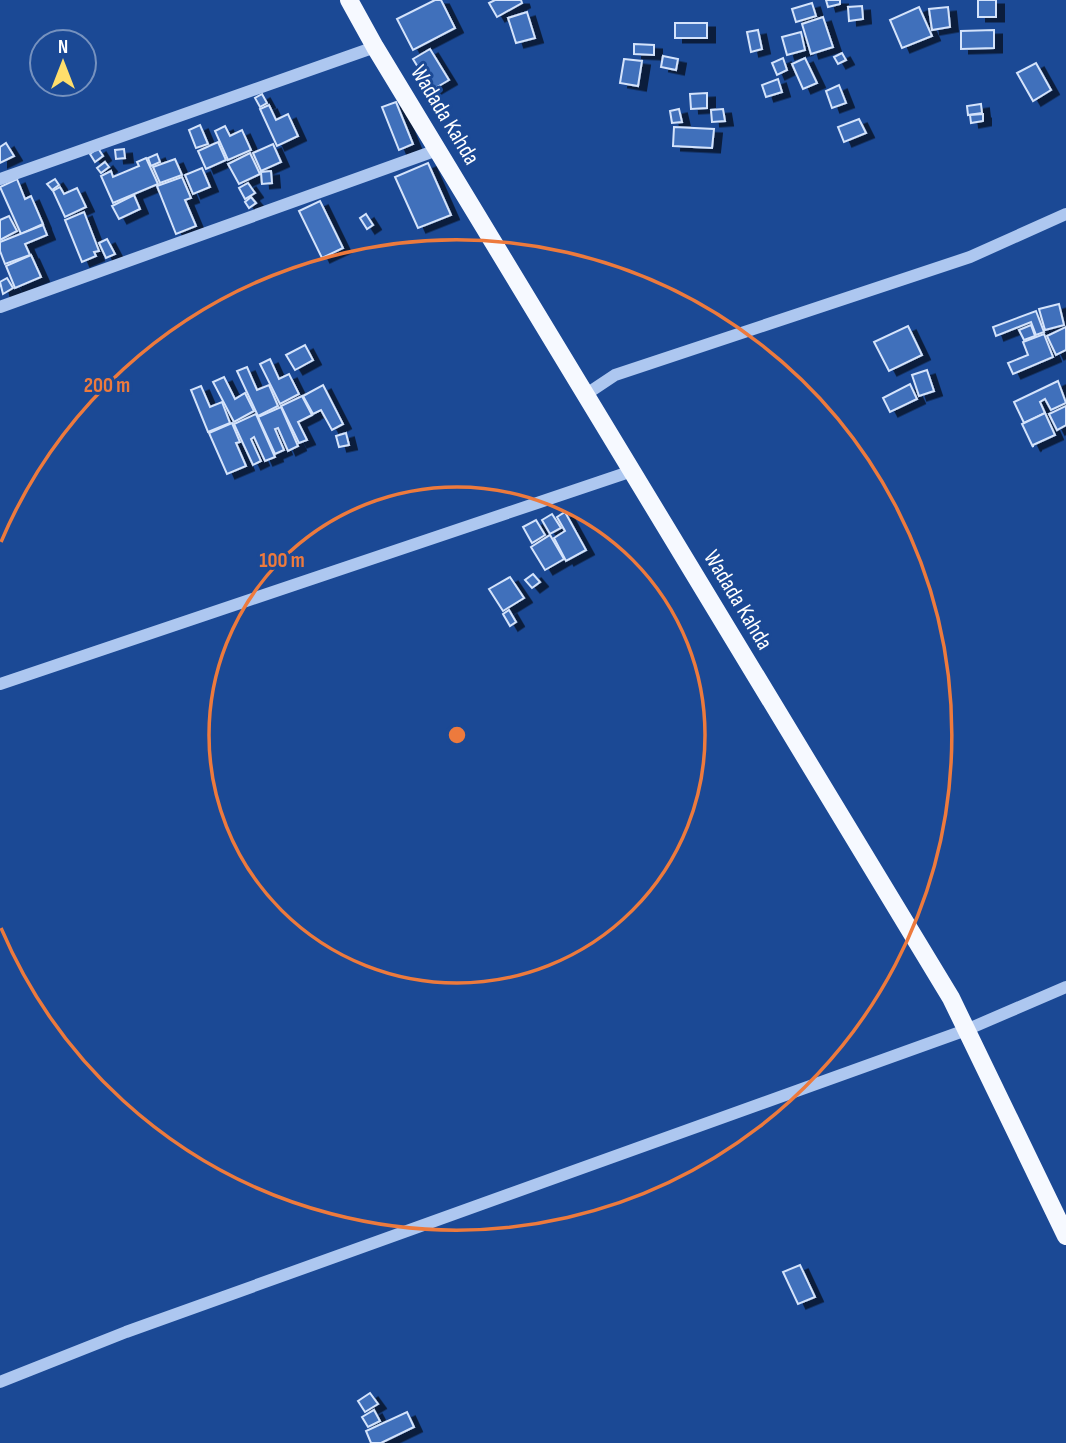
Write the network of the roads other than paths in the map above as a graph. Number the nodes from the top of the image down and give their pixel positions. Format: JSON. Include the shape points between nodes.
{"nodes":[{"id":1,"x":349,"y":0,"type":"edge"},
{"id":2,"x":375,"y":47,"type":"junction"},
{"id":3,"x":437,"y":150,"type":"junction"},
{"id":4,"x":0,"y":179,"type":"edge"},
{"id":5,"x":1066,"y":214,"type":"edge"},
{"id":6,"x":0,"y":307,"type":"edge"},
{"id":7,"x":586,"y":394,"type":"junction"},
{"id":8,"x":632,"y":471,"type":"junction"},
{"id":9,"x":0,"y":684,"type":"edge"},
{"id":10,"x":1066,"y":987,"type":"edge"},
{"id":11,"x":966,"y":1030,"type":"junction"},
{"id":12,"x":1066,"y":1236,"type":"edge"},
{"id":13,"x":0,"y":1382,"type":"edge"}],
"edges":[{"from":1,"to":2,"type":"main road","name":"Wadada Kahda"},
{"from":2,"to":3,"type":"main road","name":"Wadada Kahda"},
{"from":2,"to":4,"type":"street"},
{"from":3,"to":6,"type":"street"},
{"from":3,"to":7,"type":"main road","name":"Wadada Kahda"},
{"from":5,"to":7,"type":"street","via":[[970,257],[615,374]]},
{"from":7,"to":8,"type":"main road","name":"Wadada Kahda"},
{"from":8,"to":9,"type":"street"},
{"from":8,"to":11,"type":"main road","name":"Wadada Kahda","via":[[951,998]]},
{"from":10,"to":11,"type":"street"},
{"from":11,"to":12,"type":"main road","name":"Wadada Kahda"},
{"from":11,"to":13,"type":"street"}]}
